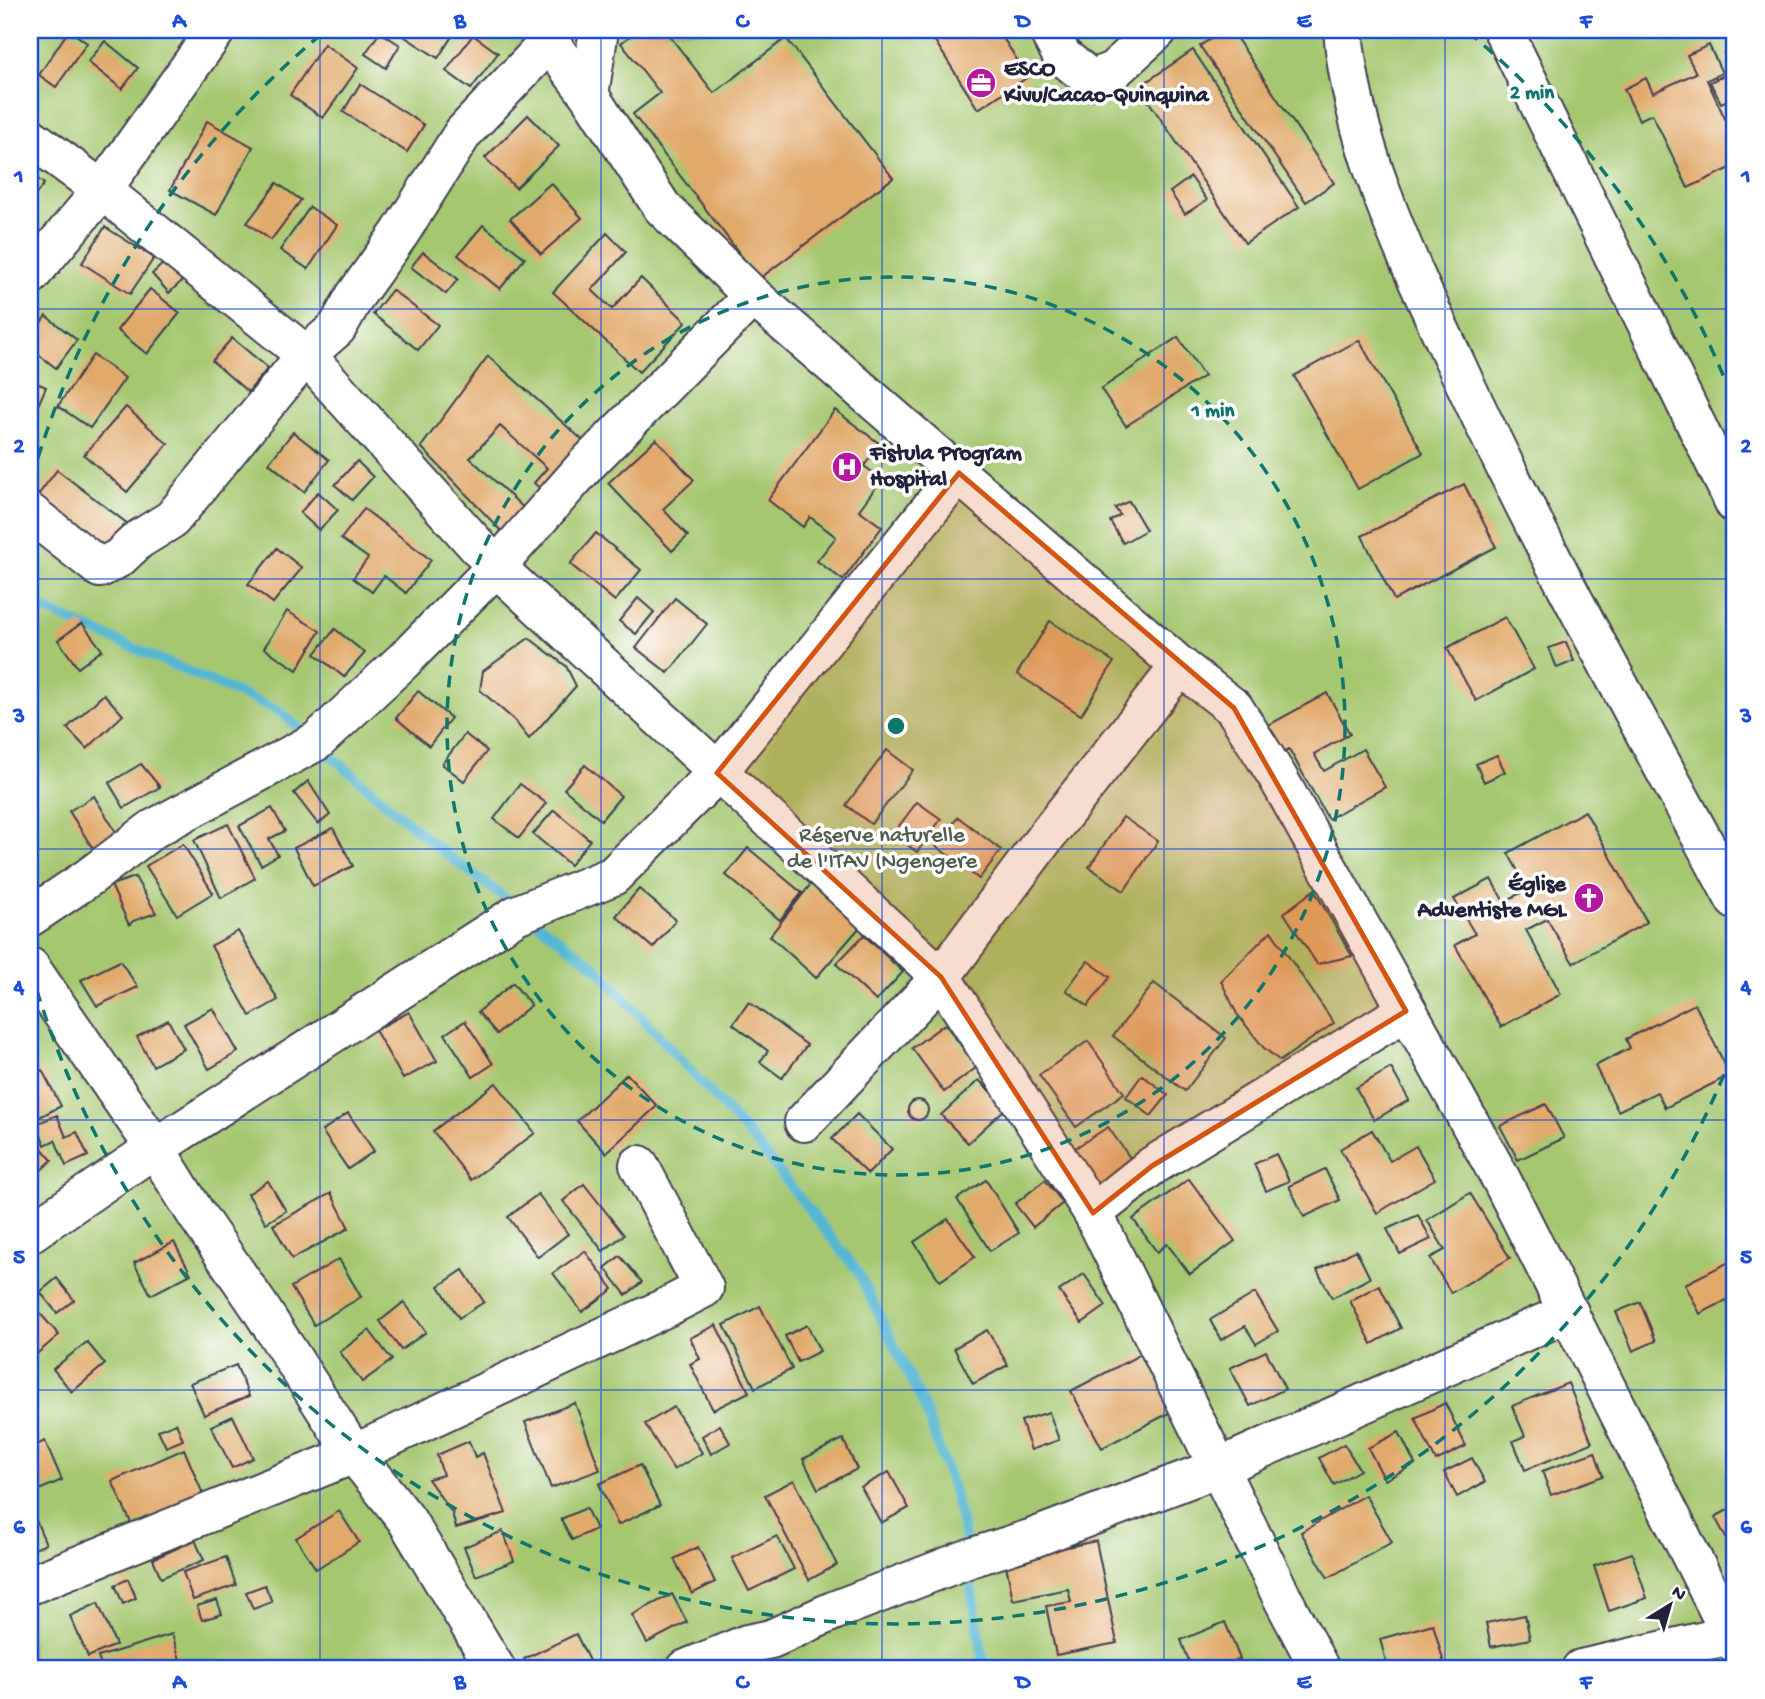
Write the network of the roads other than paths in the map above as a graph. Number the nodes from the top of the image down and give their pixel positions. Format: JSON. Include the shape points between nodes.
{"nodes":[{"id":1,"x":216,"y":30,"type":"edge"},
{"id":2,"x":599,"y":30,"type":"edge"},
{"id":3,"x":1048,"y":30,"type":"edge"},
{"id":4,"x":1158,"y":30,"type":"edge"},
{"id":5,"x":1343,"y":30,"type":"edge"},
{"id":6,"x":1503,"y":30,"type":"edge"},
{"id":7,"x":546,"y":36,"type":"edge"},
{"id":8,"x":589,"y":95,"type":"junction"},
{"id":9,"x":30,"y":137,"type":"edge"},
{"id":10,"x":102,"y":190,"type":"junction"},
{"id":11,"x":30,"y":276,"type":"edge"},
{"id":12,"x":753,"y":296,"type":"junction"},
{"id":13,"x":306,"y":355,"type":"junction"},
{"id":14,"x":959,"y":473,"type":"junction"},
{"id":15,"x":1735,"y":504,"type":"edge"},
{"id":16,"x":30,"y":513,"type":"edge"},
{"id":17,"x":496,"y":567,"type":"junction"},
{"id":18,"x":1180,"y":666,"type":"junction"},
{"id":19,"x":717,"y":773,"type":"junction"},
{"id":20,"x":1735,"y":900,"type":"edge"},
{"id":21,"x":30,"y":917,"type":"edge"},
{"id":22,"x":30,"y":967,"type":"edge"},
{"id":23,"x":941,"y":977,"type":"junction"},
{"id":24,"x":1406,"y":1011,"type":"junction"},
{"id":25,"x":804,"y":1122,"type":"dead end"},
{"id":26,"x":155,"y":1148,"type":"junction"},
{"id":27,"x":639,"y":1165,"type":"dead end"},
{"id":28,"x":1094,"y":1213,"type":"junction"},
{"id":29,"x":30,"y":1233,"type":"edge"},
{"id":30,"x":1569,"y":1312,"type":"junction"},
{"id":31,"x":354,"y":1454,"type":"junction"},
{"id":32,"x":1220,"y":1467,"type":"junction"},
{"id":33,"x":30,"y":1585,"type":"edge"},
{"id":34,"x":1733,"y":1639,"type":"edge"},
{"id":35,"x":496,"y":1669,"type":"edge"},
{"id":36,"x":685,"y":1669,"type":"edge"},
{"id":37,"x":1320,"y":1669,"type":"edge"},
{"id":38,"x":1581,"y":1669,"type":"edge"}],
"edges":[{"from":1,"to":10,"type":"street"},
{"from":2,"to":8,"type":"street"},
{"from":3,"to":4,"type":"street","via":[[1062,56],[1091,80],[1114,70]]},
{"from":5,"to":20,"type":"street","via":[[1356,107],[1376,177],[1409,263],[1503,466]]},
{"from":6,"to":15,"type":"street"},
{"from":7,"to":8,"type":"street"},
{"from":7,"to":13,"type":"street","via":[[463,134],[337,328]]},
{"from":8,"to":12,"type":"street","via":[[662,207]]},
{"from":9,"to":10,"type":"street"},
{"from":10,"to":11,"type":"street"},
{"from":10,"to":13,"type":"street"},
{"from":12,"to":14,"type":"street"},
{"from":12,"to":17,"type":"street","via":[[587,464]]},
{"from":13,"to":16,"type":"street","via":[[172,519],[119,558],[100,568]]},
{"from":13,"to":17,"type":"street"},
{"from":14,"to":18,"type":"street"},
{"from":14,"to":19,"type":"street"},
{"from":17,"to":19,"type":"street"},
{"from":17,"to":21,"type":"street","via":[[317,741],[153,830]]},
{"from":18,"to":23,"type":"street"},
{"from":18,"to":24,"type":"street","via":[[1234,708],[1277,776]]},
{"from":19,"to":23,"type":"street"},
{"from":19,"to":26,"type":"street","via":[[613,876],[516,915]]},
{"from":22,"to":26,"type":"street"},
{"from":23,"to":25,"type":"street"},
{"from":23,"to":28,"type":"street"},
{"from":24,"to":28,"type":"street","via":[[1152,1166]]},
{"from":24,"to":30,"type":"street"},
{"from":26,"to":29,"type":"street"},
{"from":26,"to":31,"type":"street"},
{"from":27,"to":31,"type":"street","via":[[704,1288]]},
{"from":28,"to":32,"type":"street"},
{"from":30,"to":32,"type":"street"},
{"from":30,"to":34,"type":"street"},
{"from":31,"to":33,"type":"street"},
{"from":31,"to":35,"type":"street","via":[[405,1519]]},
{"from":32,"to":36,"type":"street"},
{"from":32,"to":37,"type":"street"},
{"from":34,"to":38,"type":"street"}]}
